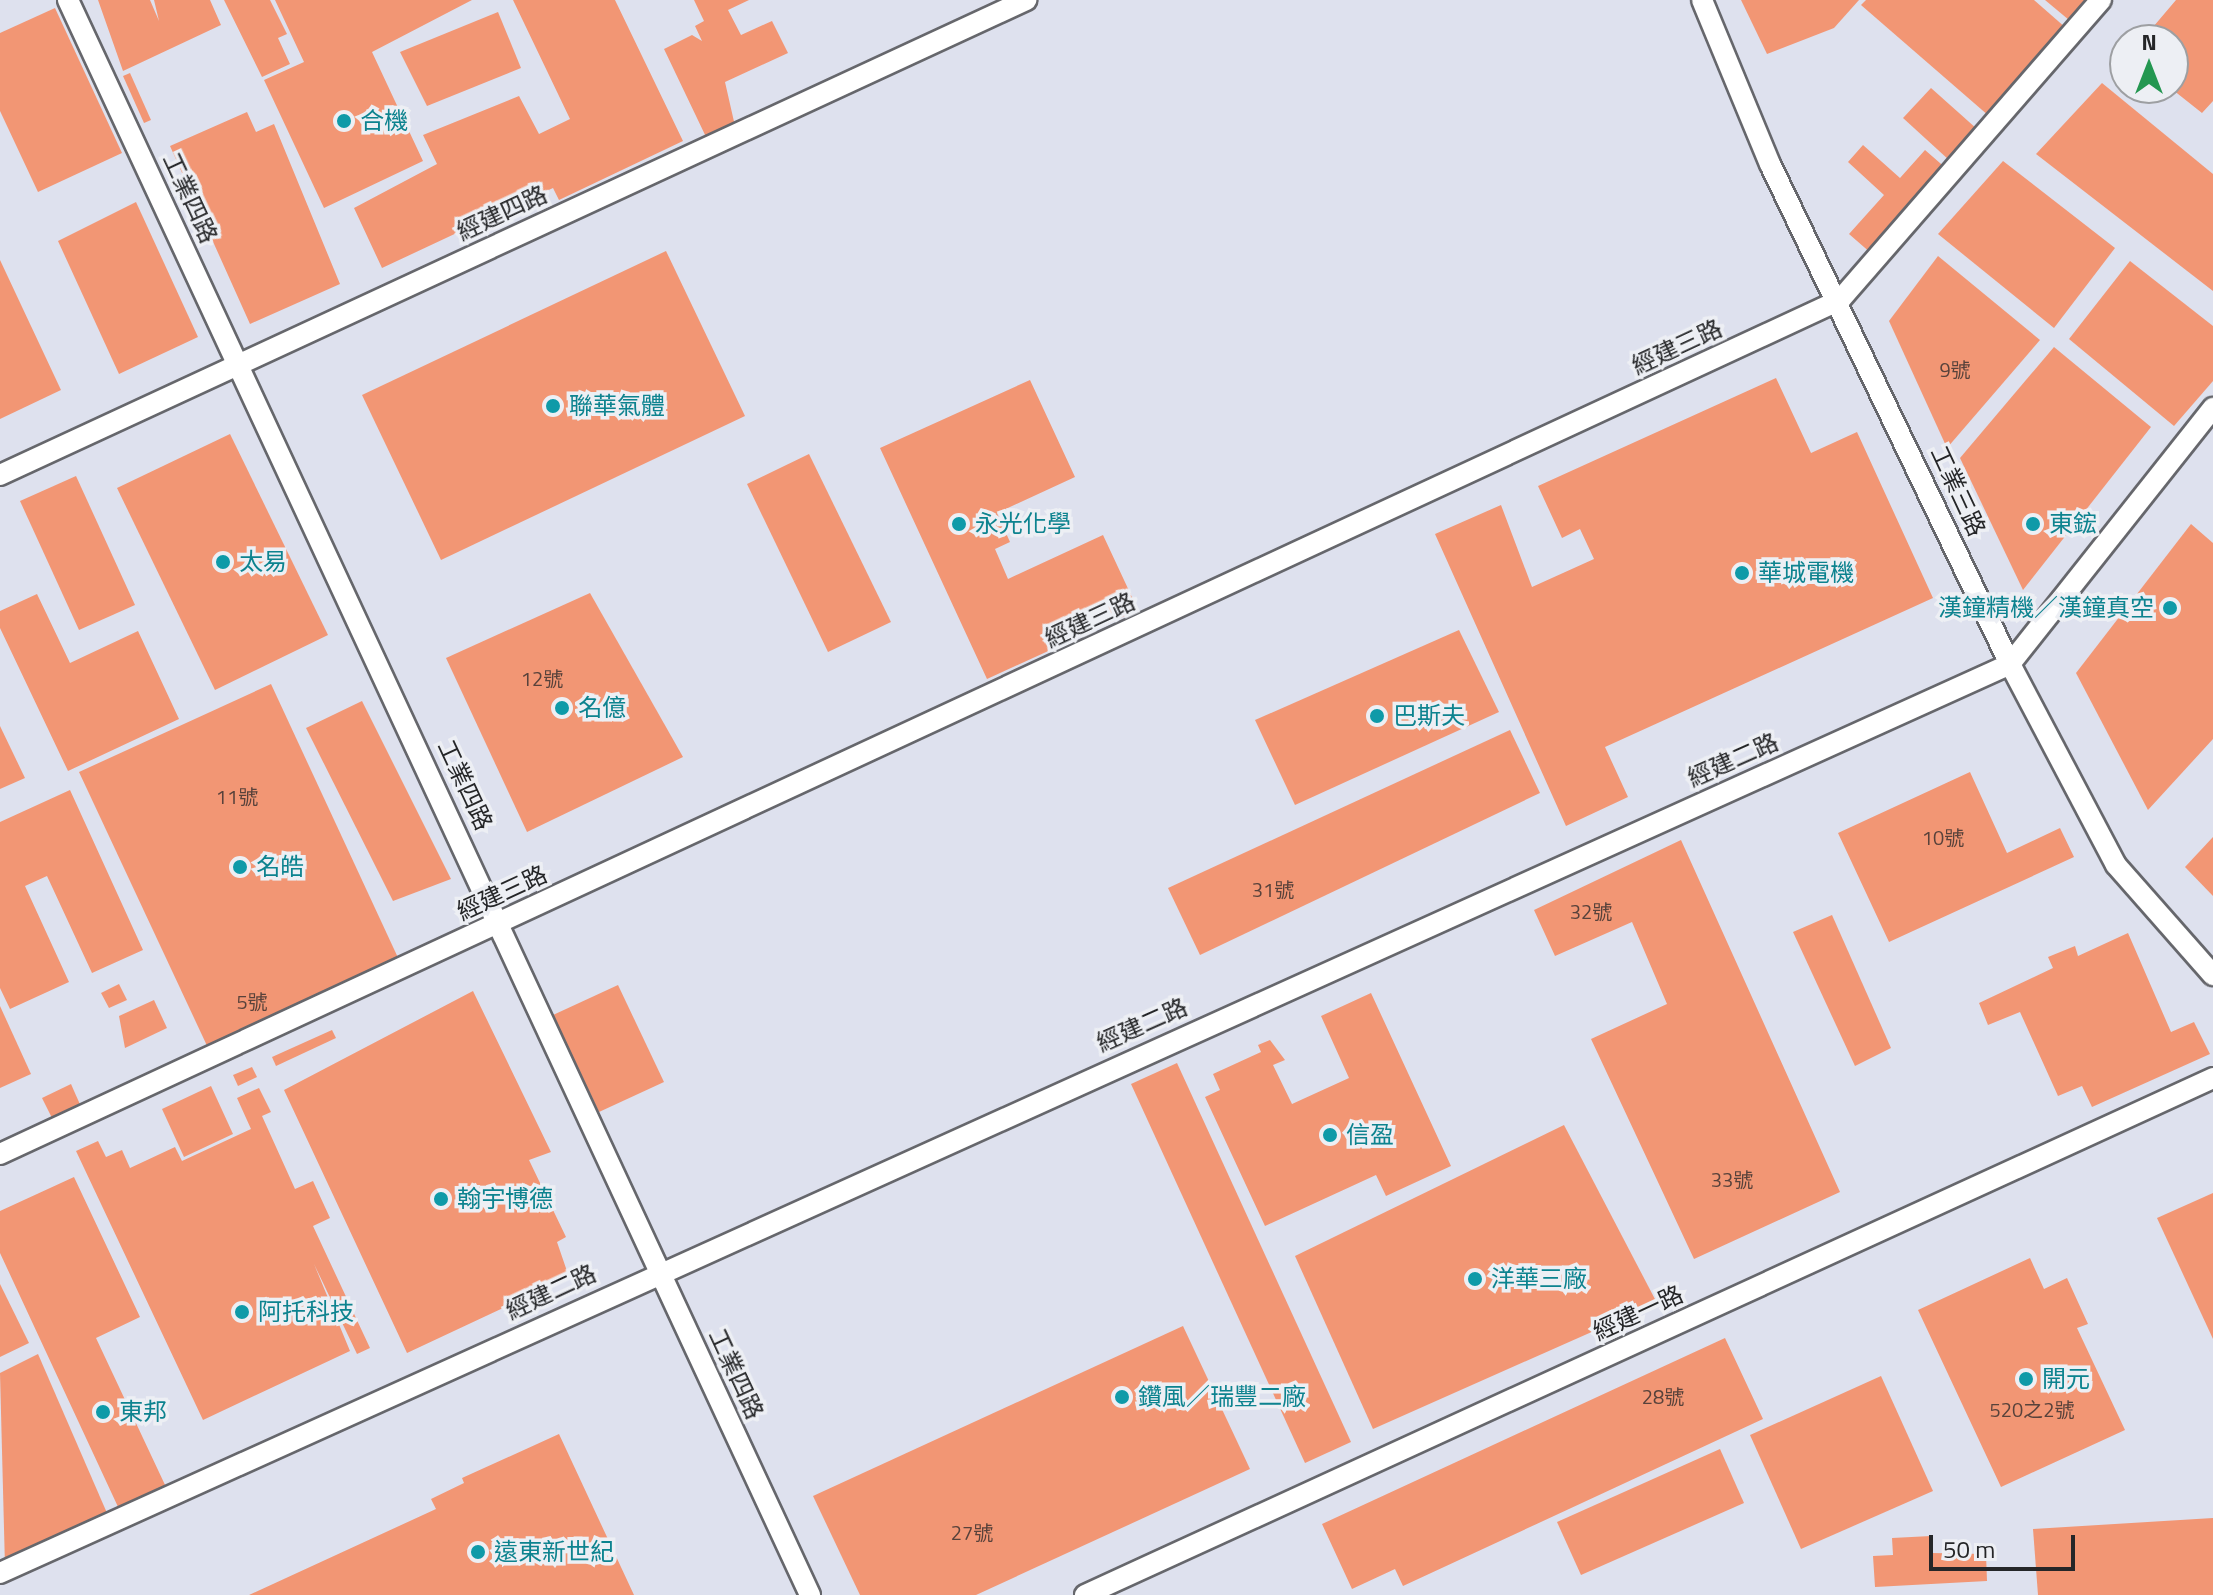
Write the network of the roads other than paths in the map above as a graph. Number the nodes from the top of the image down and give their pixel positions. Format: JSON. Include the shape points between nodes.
{"nodes":[{"id":1,"x":68,"y":0,"type":"edge"},
{"id":2,"x":1026,"y":0,"type":"edge"},
{"id":3,"x":1702,"y":0,"type":"edge"},
{"id":4,"x":2101,"y":0,"type":"edge"},
{"id":5,"x":1840,"y":300,"type":"junction"},
{"id":6,"x":239,"y":363,"type":"junction"},
{"id":7,"x":2213,"y":408,"type":"edge"},
{"id":8,"x":0,"y":475,"type":"edge"},
{"id":9,"x":2010,"y":664,"type":"junction"},
{"id":10,"x":501,"y":922,"type":"junction"},
{"id":11,"x":2213,"y":975,"type":"edge"},
{"id":12,"x":2213,"y":1078,"type":"edge"},
{"id":13,"x":0,"y":1154,"type":"edge"},
{"id":14,"x":659,"y":1271,"type":"junction"},
{"id":15,"x":0,"y":1573,"type":"edge"},
{"id":16,"x":810,"y":1595,"type":"edge"},
{"id":17,"x":1085,"y":1595,"type":"edge"}],
"edges":[{"from":1,"to":6,"type":"street","name":"工業四路"},
{"from":2,"to":6,"type":"street","name":"經建四路"},
{"from":3,"to":5,"type":"street","name":"工業三路","via":[[1770,164]]},
{"from":4,"to":5,"type":"street","name":"經建三路"},
{"from":5,"to":9,"type":"street","name":"工業三路"},
{"from":5,"to":10,"type":"street","name":"經建三路"},
{"from":6,"to":8,"type":"street","name":"經建四路"},
{"from":6,"to":10,"type":"street","name":"工業四路"},
{"from":7,"to":9,"type":"street","name":"經建二路"},
{"from":9,"to":11,"type":"street","name":"工業三路","via":[[2116,865]]},
{"from":9,"to":14,"type":"street","name":"經建二路"},
{"from":10,"to":13,"type":"street","name":"經建三路"},
{"from":10,"to":14,"type":"street","name":"工業四路"},
{"from":12,"to":17,"type":"street","name":"經建一路"},
{"from":14,"to":15,"type":"street","name":"經建二路"},
{"from":14,"to":16,"type":"street","name":"工業四路"}]}
